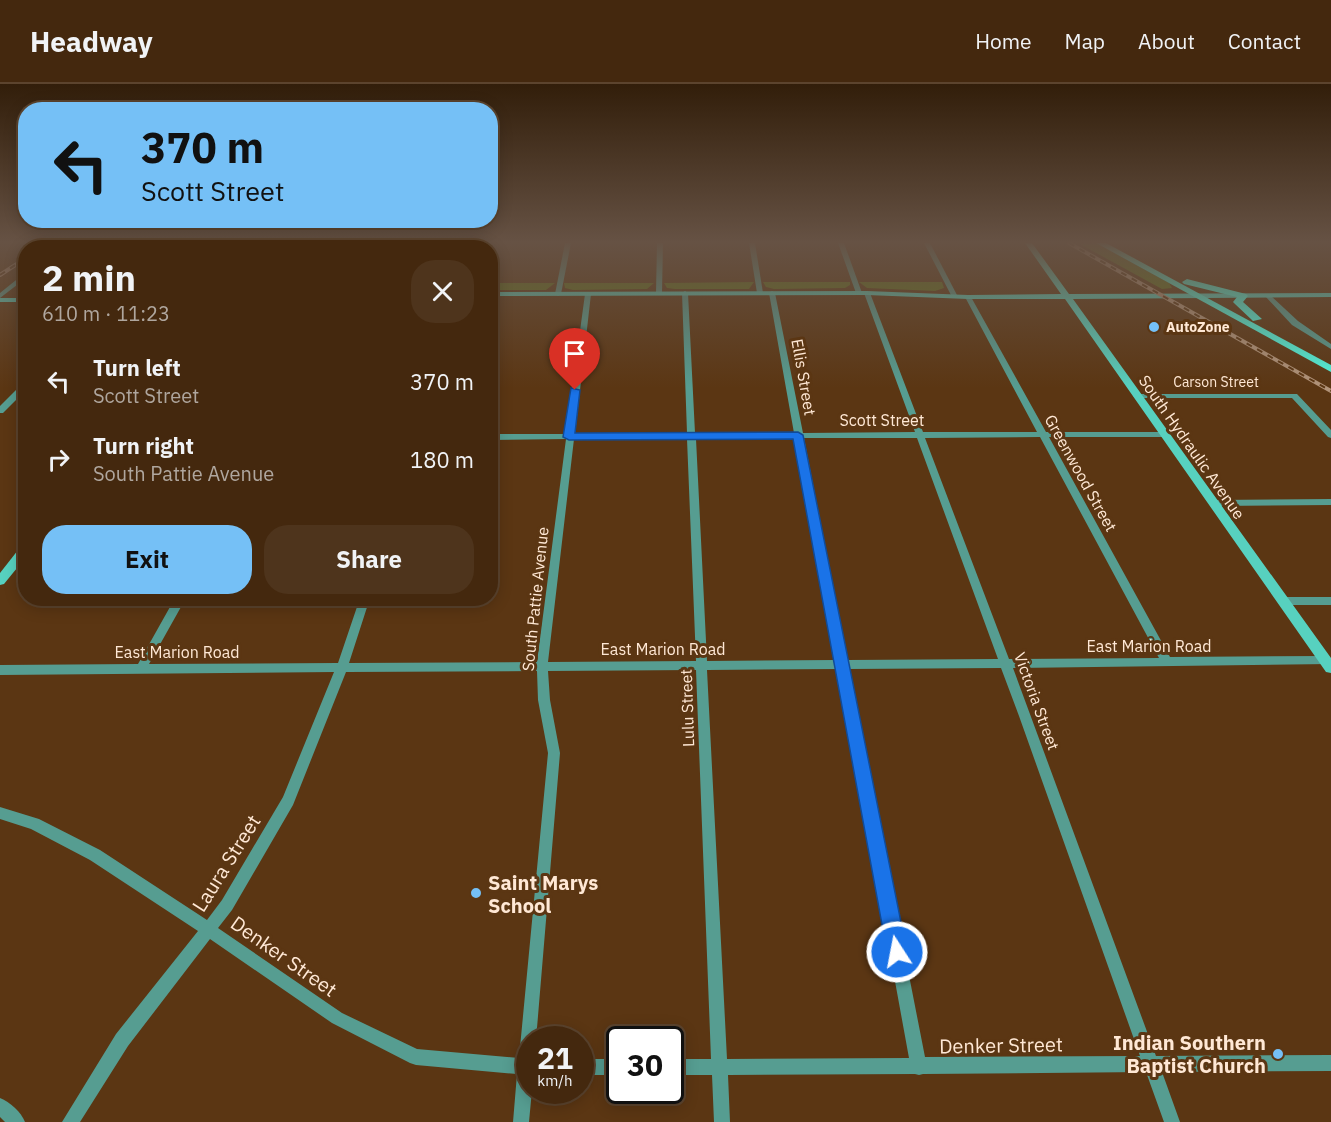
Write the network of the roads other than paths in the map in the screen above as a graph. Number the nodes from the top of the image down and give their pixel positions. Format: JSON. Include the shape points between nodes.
{"nodes":[{"id":1,"x":952,"y":291,"type":"edge"},
{"id":2,"x":1064,"y":291,"type":"edge"},
{"id":3,"x":1189,"y":291,"type":"edge"},
{"id":4,"x":1205,"y":291,"type":"edge"},
{"id":5,"x":1225,"y":291,"type":"edge"},
{"id":6,"x":660,"y":293,"type":"joint"},
{"id":7,"x":686,"y":293,"type":"junction"},
{"id":8,"x":766,"y":293,"type":"junction"},
{"id":9,"x":863,"y":293,"type":"junction"},
{"id":10,"x":498,"y":294,"type":"edge"},
{"id":11,"x":558,"y":294,"type":"joint"},
{"id":12,"x":588,"y":294,"type":"junction"},
{"id":13,"x":1267,"y":295,"type":"junction"},
{"id":14,"x":1331,"y":295,"type":"edge"},
{"id":15,"x":1197,"y":296,"type":"junction"},
{"id":16,"x":1213,"y":296,"type":"junction"},
{"id":17,"x":1243,"y":296,"type":"junction"},
{"id":18,"x":955,"y":297,"type":"junction"},
{"id":19,"x":968,"y":297,"type":"junction"},
{"id":20,"x":1068,"y":297,"type":"junction"},
{"id":21,"x":0,"y":300,"type":"edge"},
{"id":22,"x":18,"y":300,"type":"edge"},
{"id":23,"x":1257,"y":319,"type":"junction"},
{"id":24,"x":1331,"y":347,"type":"edge"},
{"id":25,"x":1331,"y":358,"type":"edge"},
{"id":26,"x":1331,"y":369,"type":"edge"},
{"id":27,"x":18,"y":393,"type":"edge"},
{"id":28,"x":1137,"y":396,"type":"junction"},
{"id":29,"x":0,"y":411,"type":"edge"},
{"id":30,"x":1165,"y":434,"type":"junction"},
{"id":31,"x":798,"y":435,"type":"junction"},
{"id":32,"x":920,"y":435,"type":"junction"},
{"id":33,"x":1043,"y":435,"type":"junction"},
{"id":34,"x":1331,"y":435,"type":"edge"},
{"id":35,"x":693,"y":436,"type":"junction"},
{"id":36,"x":498,"y":437,"type":"edge"},
{"id":37,"x":569,"y":437,"type":"junction"},
{"id":38,"x":1331,"y":502,"type":"edge"},
{"id":39,"x":1214,"y":503,"type":"junction"},
{"id":40,"x":18,"y":558,"type":"edge"},
{"id":41,"x":0,"y":581,"type":"edge"},
{"id":42,"x":1283,"y":601,"type":"junction"},
{"id":43,"x":1331,"y":601,"type":"edge"},
{"id":44,"x":176,"y":606,"type":"edge"},
{"id":45,"x":362,"y":606,"type":"edge"},
{"id":46,"x":1167,"y":662,"type":"junction"},
{"id":47,"x":1006,"y":663,"type":"junction"},
{"id":48,"x":842,"y":664,"type":"junction"},
{"id":49,"x":1329,"y":664,"type":"edge"},
{"id":50,"x":702,"y":665,"type":"junction"},
{"id":51,"x":542,"y":666,"type":"junction"},
{"id":52,"x":342,"y":667,"type":"junction"},
{"id":53,"x":141,"y":669,"type":"junction"},
{"id":54,"x":0,"y":670,"type":"edge"},
{"id":55,"x":0,"y":813,"type":"edge"},
{"id":56,"x":208,"y":929,"type":"junction"},
{"id":57,"x":531,"y":1026,"type":"edge"},
{"id":58,"x":1331,"y":1063,"type":"edge"},
{"id":59,"x":1152,"y":1065,"type":"junction"},
{"id":60,"x":516,"y":1066,"type":"edge"},
{"id":61,"x":684,"y":1067,"type":"edge"},
{"id":62,"x":720,"y":1067,"type":"junction"},
{"id":63,"x":919,"y":1067,"type":"junction"},
{"id":64,"x":523,"y":1104,"type":"edge"},
{"id":65,"x":0,"y":1106,"type":"edge"},
{"id":66,"x":17,"y":1122,"type":"edge"},
{"id":67,"x":70,"y":1122,"type":"edge"},
{"id":68,"x":521,"y":1122,"type":"edge"},
{"id":69,"x":722,"y":1122,"type":"edge"},
{"id":70,"x":1172,"y":1122,"type":"edge"}],
"edges":[{"from":1,"to":18,"type":"street"},
{"from":2,"to":20,"type":"main road","name":"South Hydraulic Avenue"},
{"from":3,"to":15,"type":"main road"},
{"from":4,"to":16,"type":"main road"},
{"from":5,"to":17,"type":"main road"},
{"from":6,"to":7,"type":"main road"},
{"from":6,"to":12,"type":"main road"},
{"from":7,"to":8,"type":"main road"},
{"from":7,"to":35,"type":"street","name":"Lulu Street"},
{"from":8,"to":9,"type":"main road"},
{"from":8,"to":31,"type":"street","name":"Ellis Street"},
{"from":9,"to":18,"type":"main road"},
{"from":9,"to":32,"type":"street","name":"Victoria Street"},
{"from":10,"to":11,"type":"main road"},
{"from":11,"to":12,"type":"main road"},
{"from":12,"to":37,"type":"street","name":"South Pattie Avenue"},
{"from":13,"to":14,"type":"main road"},
{"from":13,"to":17,"type":"main road"},
{"from":13,"to":24,"type":"street","via":[[1295,323]]},
{"from":15,"to":16,"type":"main road"},
{"from":15,"to":20,"type":"main road"},
{"from":15,"to":26,"type":"main road"},
{"from":16,"to":17,"type":"main road"},
{"from":16,"to":23,"type":"main road"},
{"from":17,"to":23,"type":"main road","via":[[1238,303]]},
{"from":18,"to":19,"type":"main road"},
{"from":19,"to":20,"type":"main road"},
{"from":19,"to":33,"type":"street","name":"Greenwood Street"},
{"from":20,"to":28,"type":"main road","name":"South Hydraulic Avenue"},
{"from":21,"to":22,"type":"main road"},
{"from":23,"to":25,"type":"main road"},
{"from":27,"to":29,"type":"street"},
{"from":28,"to":30,"type":"main road","name":"South Hydraulic Avenue"},
{"from":28,"to":34,"type":"street","name":"Carson Street","via":[[1294,396]]},
{"from":30,"to":33,"type":"street","name":"Scott Street"},
{"from":30,"to":39,"type":"main road","name":"South Hydraulic Avenue"},
{"from":31,"to":32,"type":"street","name":"Scott Street"},
{"from":31,"to":35,"type":"street","name":"Scott Street"},
{"from":31,"to":48,"type":"street","name":"Ellis Street"},
{"from":32,"to":33,"type":"street","name":"Scott Street"},
{"from":32,"to":47,"type":"street","name":"Victoria Street"},
{"from":33,"to":46,"type":"street","name":"Greenwood Street"},
{"from":35,"to":37,"type":"street","name":"Scott Street"},
{"from":35,"to":50,"type":"street","name":"Lulu Street"},
{"from":36,"to":37,"type":"street","name":"Scott Street"},
{"from":37,"to":51,"type":"street","name":"South Pattie Avenue"},
{"from":38,"to":39,"type":"street"},
{"from":39,"to":42,"type":"main road","name":"South Hydraulic Avenue"},
{"from":40,"to":41,"type":"main road"},
{"from":42,"to":43,"type":"street"},
{"from":42,"to":49,"type":"main road","name":"South Hydraulic Avenue"},
{"from":44,"to":53,"type":"street"},
{"from":45,"to":52,"type":"street","name":"Laura Street"},
{"from":46,"to":47,"type":"street","name":"East Marion Road"},
{"from":46,"to":49,"type":"street","name":"East Marion Road"},
{"from":47,"to":48,"type":"street","name":"East Marion Road"},
{"from":47,"to":59,"type":"street","name":"Victoria Street"},
{"from":48,"to":50,"type":"street","name":"East Marion Road"},
{"from":48,"to":63,"type":"street","name":"Ellis Street"},
{"from":50,"to":51,"type":"street","name":"East Marion Road"},
{"from":50,"to":62,"type":"street","name":"Lulu Street"},
{"from":51,"to":52,"type":"street","name":"East Marion Road"},
{"from":51,"to":57,"type":"street","name":"South Pattie Avenue","via":[[554,753]]},
{"from":52,"to":53,"type":"street","name":"East Marion Road"},
{"from":52,"to":56,"type":"street","name":"Laura Street","via":[[288,801],[227,905]]},
{"from":53,"to":54,"type":"street","name":"East Marion Road"},
{"from":55,"to":56,"type":"street","name":"Denker Street","via":[[34,822],[53,832]]},
{"from":56,"to":60,"type":"street","name":"Denker Street","via":[[337,1018],[416,1058]]},
{"from":56,"to":67,"type":"street","name":"Laura Street","via":[[122,1041]]},
{"from":58,"to":59,"type":"street","name":"Denker Street"},
{"from":59,"to":63,"type":"street","name":"Denker Street"},
{"from":59,"to":70,"type":"street","name":"Victoria Street"},
{"from":61,"to":62,"type":"street","name":"Denker Street"},
{"from":62,"to":63,"type":"street","name":"Denker Street"},
{"from":62,"to":69,"type":"street","name":"Lulu Street"},
{"from":64,"to":68,"type":"street","name":"South Pattie Avenue"},
{"from":65,"to":66,"type":"street"}]}
